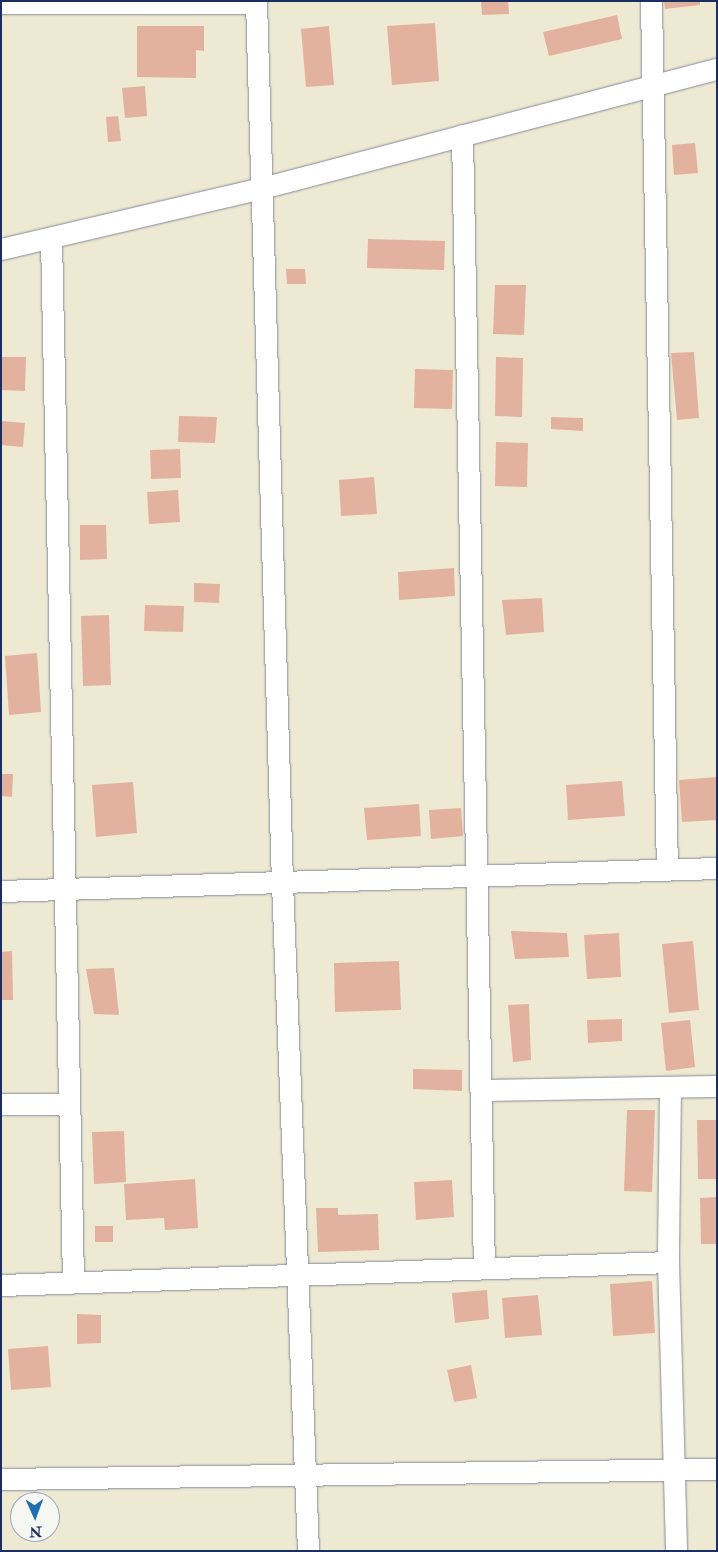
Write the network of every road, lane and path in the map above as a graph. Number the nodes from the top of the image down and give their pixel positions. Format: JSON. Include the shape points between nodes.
{"nodes":[{"id":1,"x":651,"y":1,"type":"edge"},
{"id":2,"x":38,"y":2,"type":"edge"},
{"id":3,"x":256,"y":2,"type":"edge"},
{"id":4,"x":1,"y":3,"type":"edge"},
{"id":5,"x":717,"y":69,"type":"edge"},
{"id":6,"x":652,"y":86,"type":"junction"},
{"id":7,"x":462,"y":135,"type":"junction"},
{"id":8,"x":262,"y":188,"type":"junction"},
{"id":9,"x":51,"y":238,"type":"junction"},
{"id":10,"x":1,"y":250,"type":"edge"},
{"id":11,"x":717,"y":868,"type":"edge"},
{"id":12,"x":667,"y":870,"type":"junction"},
{"id":13,"x":476,"y":876,"type":"junction"},
{"id":14,"x":282,"y":882,"type":"junction"},
{"id":15,"x":65,"y":889,"type":"junction"},
{"id":16,"x":1,"y":891,"type":"edge"},
{"id":17,"x":717,"y":1086,"type":"edge"},
{"id":18,"x":670,"y":1088,"type":"junction"},
{"id":19,"x":481,"y":1090,"type":"junction"},
{"id":20,"x":1,"y":1104,"type":"edge"},
{"id":21,"x":69,"y":1104,"type":"junction"},
{"id":22,"x":668,"y":1262,"type":"junction"},
{"id":23,"x":484,"y":1268,"type":"junction"},
{"id":24,"x":298,"y":1275,"type":"junction"},
{"id":25,"x":73,"y":1282,"type":"junction"},
{"id":26,"x":1,"y":1285,"type":"edge"},
{"id":27,"x":717,"y":1469,"type":"edge"},
{"id":28,"x":674,"y":1470,"type":"junction"},
{"id":29,"x":307,"y":1476,"type":"junction"},
{"id":30,"x":1,"y":1479,"type":"edge"},
{"id":31,"x":308,"y":1551,"type":"edge"},
{"id":32,"x":676,"y":1551,"type":"edge"}],
"edges":[{"from":1,"to":6,"type":"street"},
{"from":2,"to":3,"type":"street"},
{"from":2,"to":4,"type":"street"},
{"from":3,"to":8,"type":"street"},
{"from":5,"to":6,"type":"street"},
{"from":6,"to":7,"type":"street"},
{"from":6,"to":12,"type":"street"},
{"from":7,"to":8,"type":"street"},
{"from":7,"to":13,"type":"street"},
{"from":8,"to":9,"type":"street"},
{"from":8,"to":14,"type":"street"},
{"from":9,"to":10,"type":"street"},
{"from":9,"to":15,"type":"street"},
{"from":11,"to":12,"type":"street"},
{"from":12,"to":13,"type":"street"},
{"from":13,"to":14,"type":"street"},
{"from":13,"to":19,"type":"street"},
{"from":14,"to":15,"type":"street"},
{"from":14,"to":24,"type":"street"},
{"from":15,"to":16,"type":"street"},
{"from":15,"to":21,"type":"street"},
{"from":17,"to":18,"type":"street"},
{"from":18,"to":19,"type":"street"},
{"from":18,"to":22,"type":"street"},
{"from":19,"to":23,"type":"street"},
{"from":20,"to":21,"type":"street"},
{"from":21,"to":25,"type":"street"},
{"from":22,"to":23,"type":"street"},
{"from":22,"to":28,"type":"street"},
{"from":23,"to":24,"type":"street"},
{"from":24,"to":25,"type":"street"},
{"from":24,"to":29,"type":"street"},
{"from":25,"to":26,"type":"street"},
{"from":27,"to":28,"type":"street"},
{"from":28,"to":29,"type":"street"},
{"from":28,"to":32,"type":"street"},
{"from":29,"to":30,"type":"street"},
{"from":29,"to":31,"type":"street"}]}
